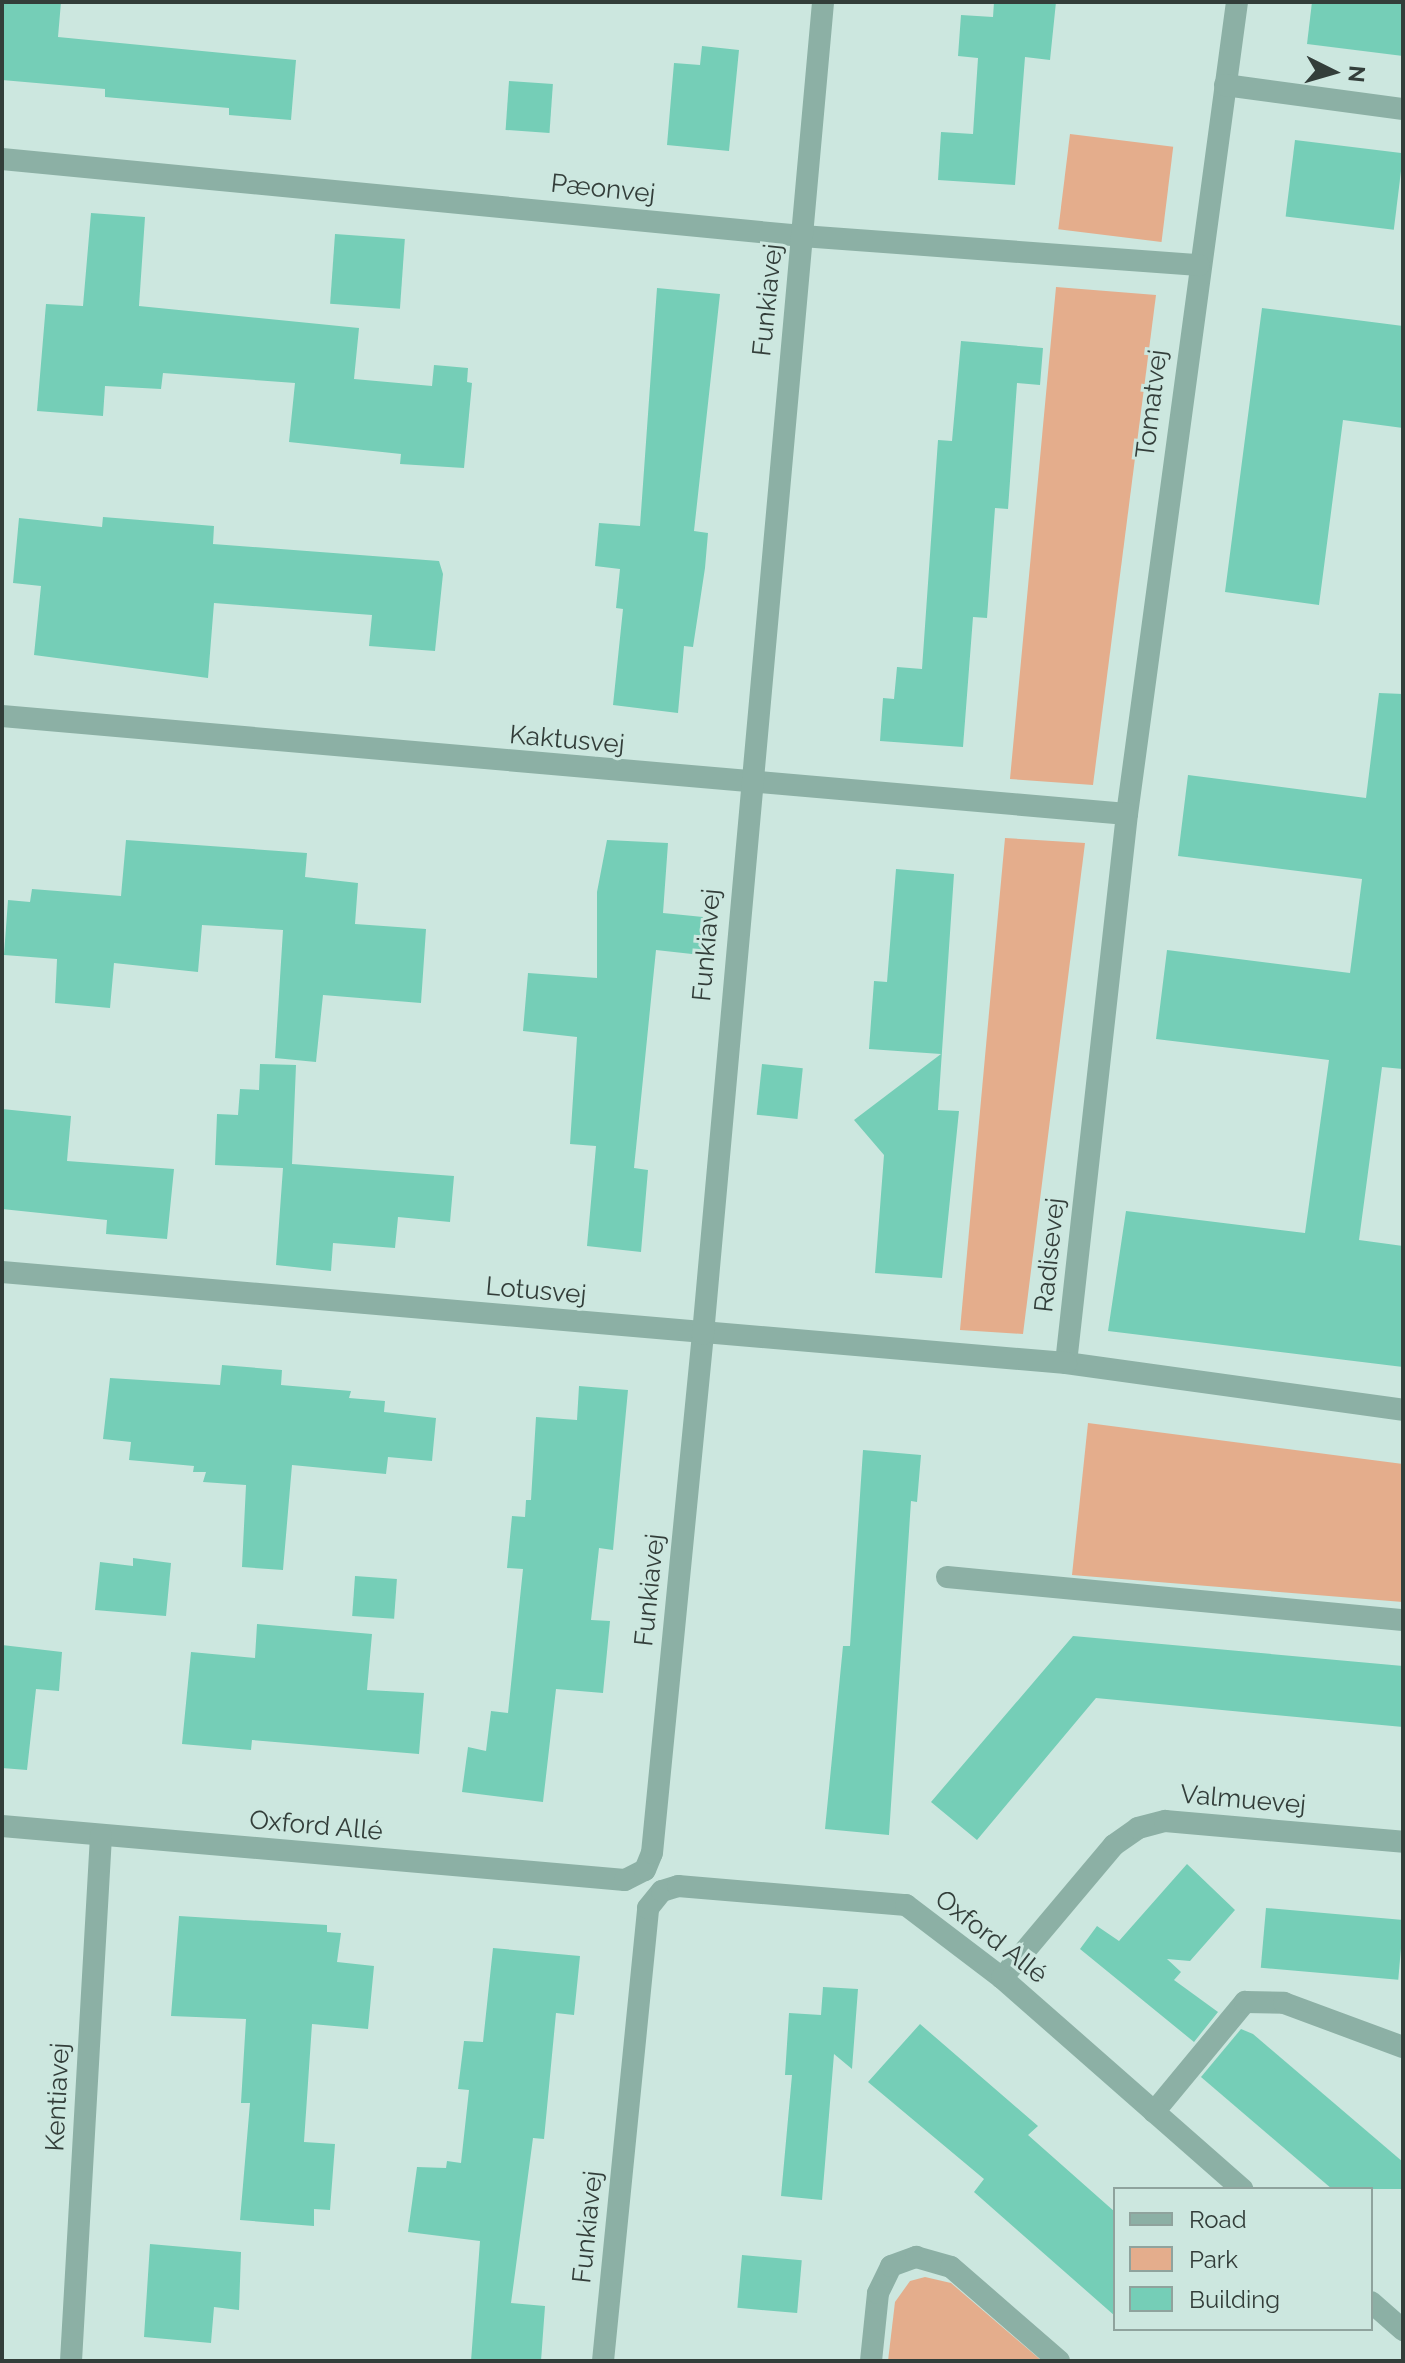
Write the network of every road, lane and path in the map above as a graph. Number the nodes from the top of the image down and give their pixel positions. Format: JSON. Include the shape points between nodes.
{"nodes":[{"id":1,"x":823,"y":2,"type":"edge"},
{"id":2,"x":1237,"y":2,"type":"edge"},
{"id":3,"x":1225,"y":85,"type":"junction"},
{"id":4,"x":1403,"y":109,"type":"edge"},
{"id":5,"x":2,"y":159,"type":"edge"},
{"id":6,"x":802,"y":236,"type":"junction"},
{"id":7,"x":1199,"y":265,"type":"junction"},
{"id":8,"x":2,"y":716,"type":"edge"},
{"id":9,"x":749,"y":785,"type":"junction"},
{"id":10,"x":1127,"y":814,"type":"junction"},
{"id":11,"x":2,"y":1272,"type":"edge"},
{"id":12,"x":703,"y":1334,"type":"junction"},
{"id":13,"x":1066,"y":1363,"type":"junction"},
{"id":14,"x":1403,"y":1410,"type":"edge"},
{"id":15,"x":947,"y":1577,"type":"dead end"},
{"id":16,"x":1403,"y":1620,"type":"edge"},
{"id":17,"x":2,"y":1826,"type":"edge"},
{"id":18,"x":101,"y":1836,"type":"junction"},
{"id":19,"x":1403,"y":1842,"type":"edge"},
{"id":20,"x":625,"y":1880,"type":"joint"},
{"id":21,"x":648,"y":1908,"type":"joint"},
{"id":22,"x":1002,"y":1978,"type":"junction"},
{"id":23,"x":1403,"y":2047,"type":"edge"},
{"id":24,"x":1154,"y":2112,"type":"junction"},
{"id":25,"x":1240,"y":2187,"type":"edge"},
{"id":26,"x":1373,"y":2304,"type":"edge"},
{"id":27,"x":1403,"y":2330,"type":"edge"},
{"id":28,"x":71,"y":2361,"type":"edge"},
{"id":29,"x":603,"y":2361,"type":"edge"},
{"id":30,"x":871,"y":2361,"type":"edge"},
{"id":31,"x":1059,"y":2361,"type":"edge"}],
"edges":[{"from":1,"to":6,"type":"street","name":"Funkiavej"},
{"from":2,"to":3,"type":"street","name":"Tomatvej"},
{"from":3,"to":4,"type":"street"},
{"from":3,"to":7,"type":"street","name":"Tomatvej"},
{"from":5,"to":6,"type":"street","name":"Pæonvej"},
{"from":6,"to":7,"type":"street","name":"Pæonvej"},
{"from":6,"to":9,"type":"street","name":"Funkiavej"},
{"from":7,"to":10,"type":"street","name":"Tomatvej"},
{"from":8,"to":9,"type":"street","name":"Kaktusvej"},
{"from":9,"to":10,"type":"street","name":"Kaktusvej"},
{"from":9,"to":12,"type":"street","name":"Funkiavej"},
{"from":10,"to":13,"type":"street","name":"Radisevej"},
{"from":11,"to":12,"type":"street","name":"Lotusvej"},
{"from":12,"to":13,"type":"street","name":"Lotusvej"},
{"from":12,"to":20,"type":"street","name":"Funkiavej","via":[[652,1853],[645,1870]]},
{"from":13,"to":14,"type":"street"},
{"from":15,"to":16,"type":"street"},
{"from":17,"to":18,"type":"street","name":"Oxford Allé"},
{"from":18,"to":20,"type":"street","name":"Oxford Allé"},
{"from":18,"to":28,"type":"street","name":"Kentiavej"},
{"from":19,"to":22,"type":"street","name":"Valmuevej","via":[[1165,1821],[1138,1828],[1114,1845]]},
{"from":21,"to":22,"type":"street","name":"Oxford Allé","via":[[662,1891],[678,1886],[906,1905]]},
{"from":21,"to":29,"type":"street","name":"Funkiavej"},
{"from":22,"to":24,"type":"street","name":"Oxford Allé"},
{"from":23,"to":24,"type":"street","via":[[1284,2003],[1245,2002]]},
{"from":24,"to":25,"type":"street","name":"Oxford Allé"},
{"from":26,"to":27,"type":"street"},
{"from":30,"to":31,"type":"street","via":[[878,2293],[891,2266],[916,2257],[951,2267]]}]}
